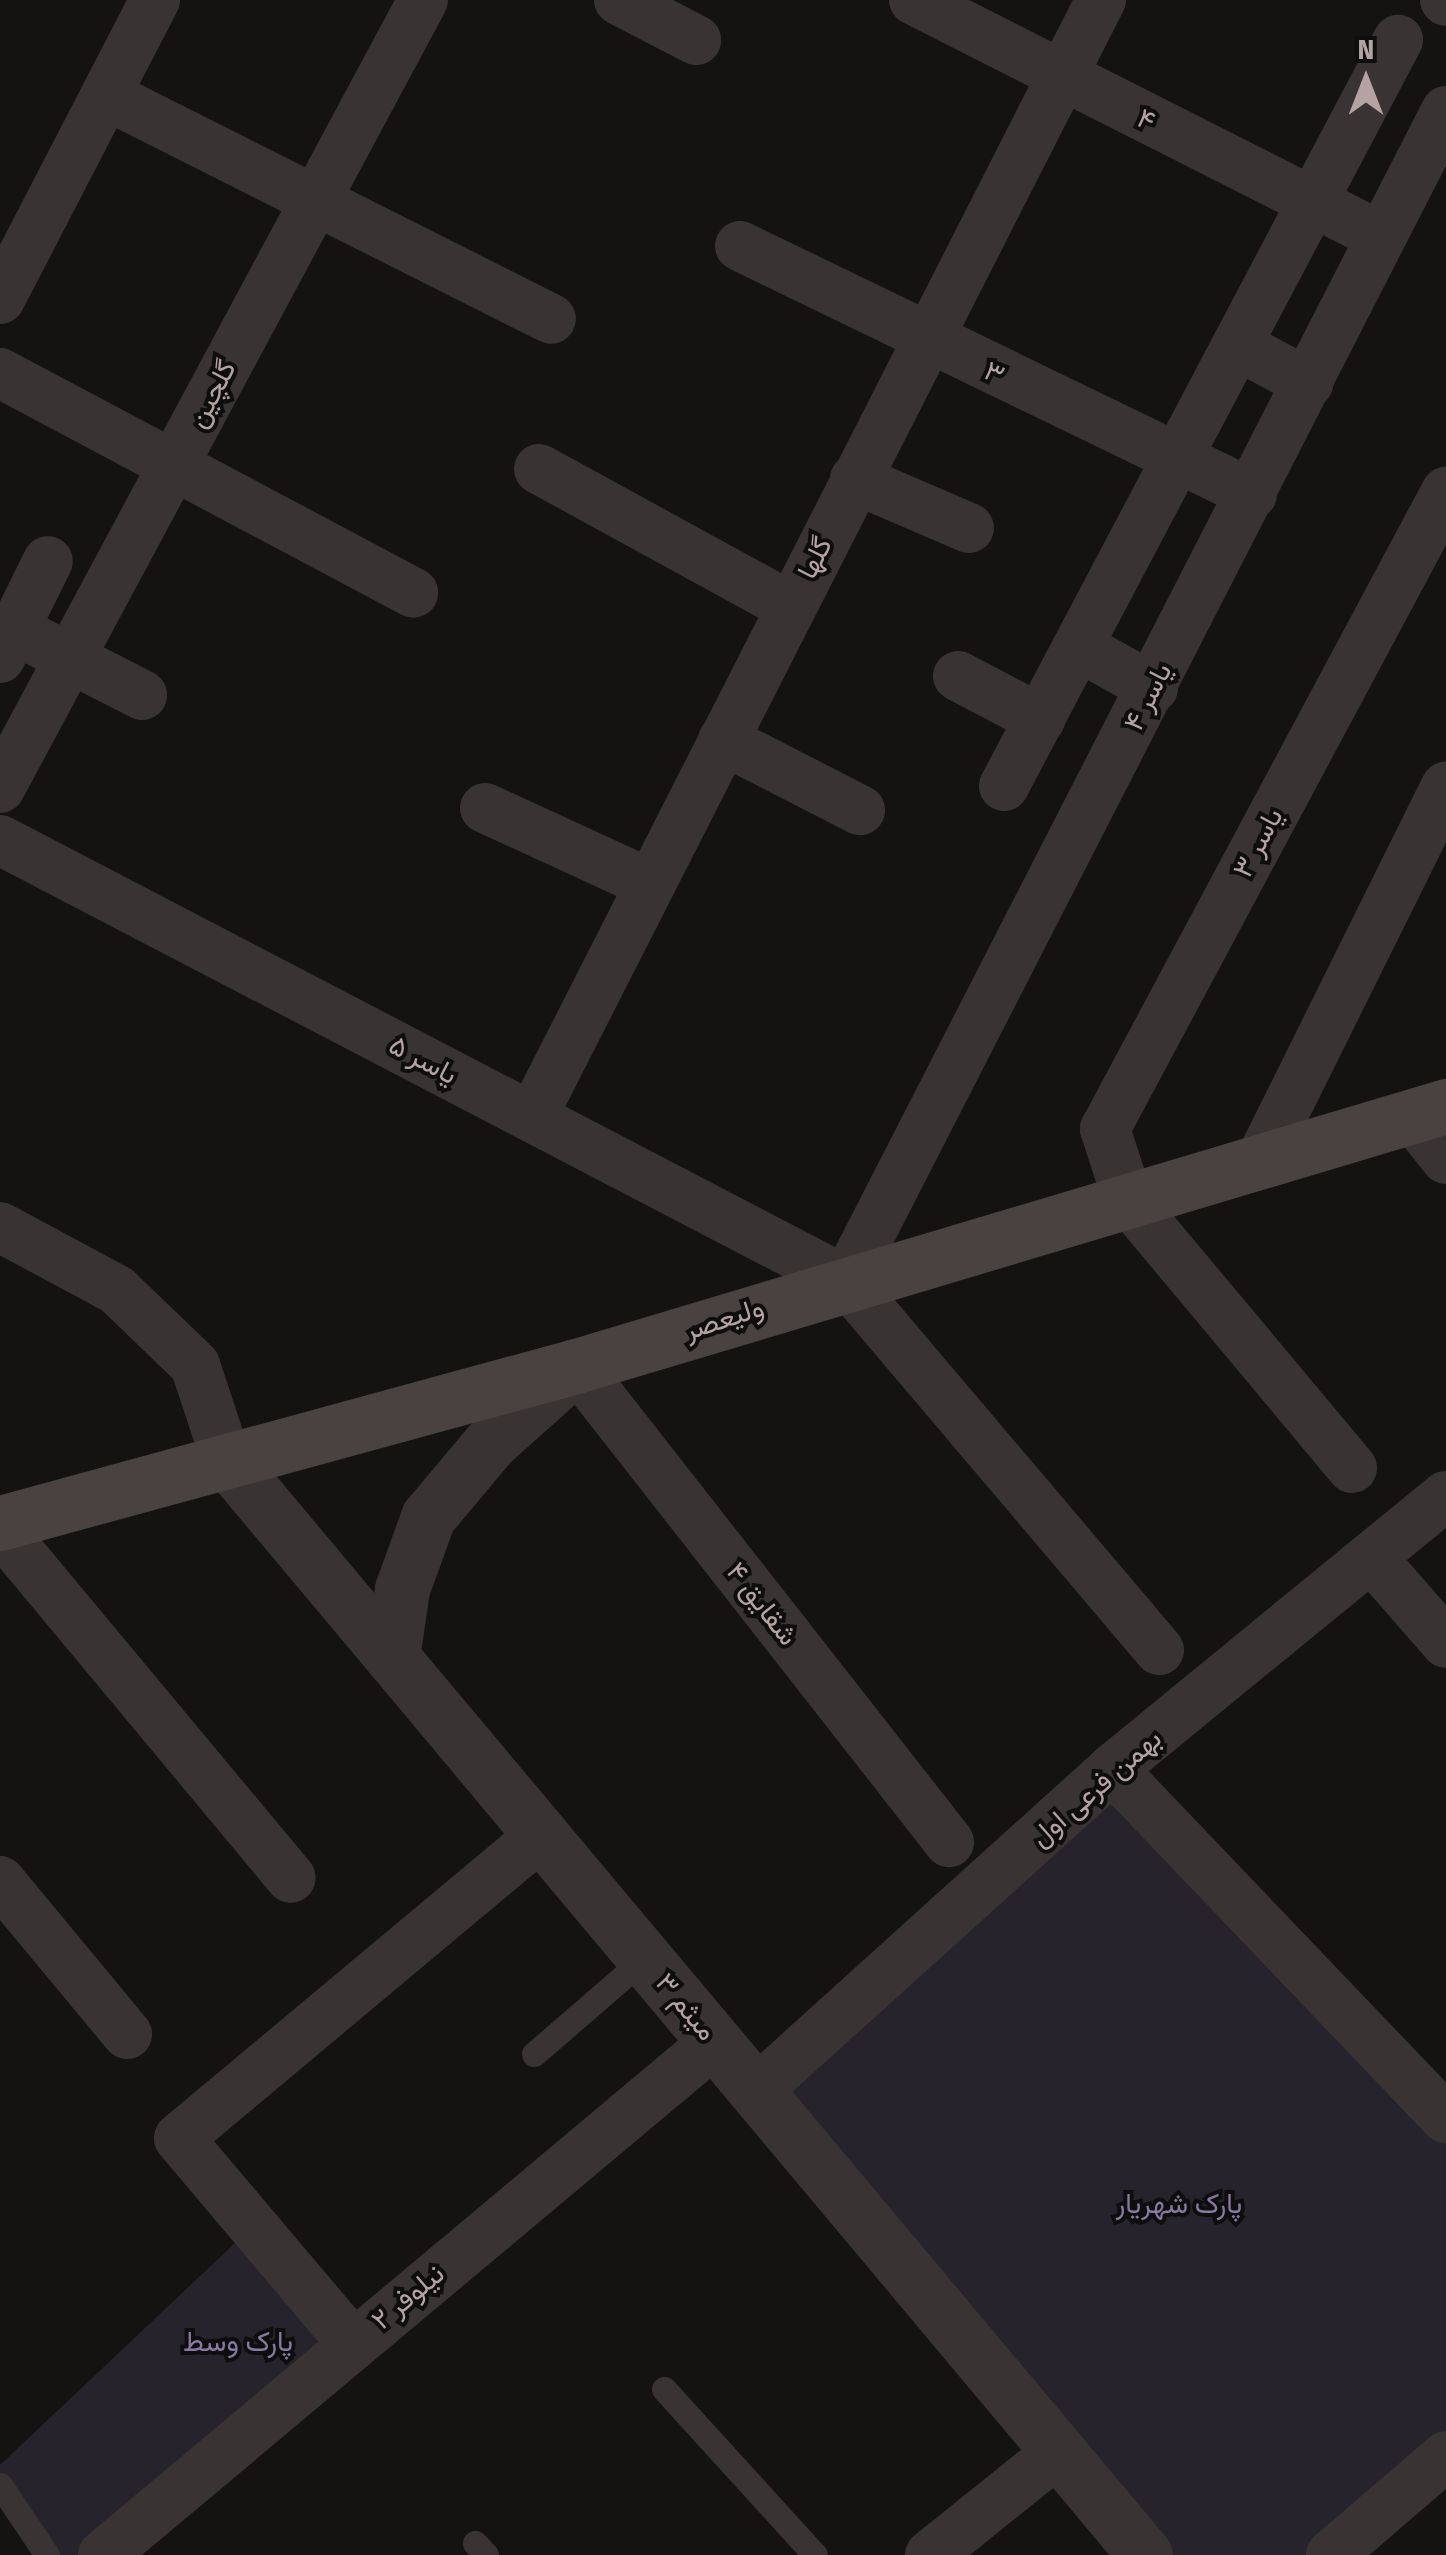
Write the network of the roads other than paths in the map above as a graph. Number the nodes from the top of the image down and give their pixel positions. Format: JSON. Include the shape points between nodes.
{"nodes":[{"id":1,"x":155,"y":0,"type":"edge"},
{"id":2,"x":424,"y":0,"type":"edge"},
{"id":3,"x":619,"y":0,"type":"edge"},
{"id":4,"x":914,"y":0,"type":"edge"},
{"id":5,"x":1101,"y":0,"type":"edge"},
{"id":6,"x":696,"y":40,"type":"dead end"},
{"id":7,"x":1398,"y":40,"type":"dead end"},
{"id":8,"x":1060,"y":76,"type":"junction"},
{"id":9,"x":106,"y":96,"type":"junction"},
{"id":10,"x":1446,"y":111,"type":"edge"},
{"id":11,"x":314,"y":202,"type":"junction"},
{"id":12,"x":1312,"y":203,"type":"junction"},
{"id":13,"x":1380,"y":236,"type":"junction"},
{"id":14,"x":740,"y":246,"type":"dead end"},
{"id":15,"x":0,"y":299,"type":"edge"},
{"id":16,"x":551,"y":318,"type":"dead end"},
{"id":17,"x":926,"y":340,"type":"junction"},
{"id":18,"x":1237,"y":346,"type":"junction"},
{"id":19,"x":0,"y":374,"type":"edge"},
{"id":20,"x":1308,"y":383,"type":"junction"},
{"id":21,"x":1175,"y":462,"type":"junction"},
{"id":22,"x":173,"y":466,"type":"junction"},
{"id":23,"x":538,"y":469,"type":"dead end"},
{"id":24,"x":856,"y":478,"type":"junction"},
{"id":25,"x":1446,"y":492,"type":"edge"},
{"id":26,"x":1252,"y":494,"type":"junction"},
{"id":27,"x":969,"y":528,"type":"dead end"},
{"id":28,"x":48,"y":561,"type":"dead end"},
{"id":29,"x":413,"y":593,"type":"dead end"},
{"id":30,"x":790,"y":606,"type":"junction"},
{"id":31,"x":7,"y":643,"type":"edge"},
{"id":32,"x":1078,"y":646,"type":"junction"},
{"id":33,"x":68,"y":660,"type":"junction"},
{"id":34,"x":958,"y":676,"type":"dead end"},
{"id":35,"x":1153,"y":688,"type":"junction"},
{"id":36,"x":142,"y":695,"type":"dead end"},
{"id":37,"x":1040,"y":719,"type":"junction"},
{"id":38,"x":723,"y":740,"type":"junction"},
{"id":39,"x":1004,"y":786,"type":"dead end"},
{"id":40,"x":1446,"y":787,"type":"edge"},
{"id":41,"x":0,"y":788,"type":"edge"},
{"id":42,"x":485,"y":808,"type":"dead end"},
{"id":43,"x":860,"y":810,"type":"dead end"},
{"id":44,"x":0,"y":840,"type":"edge"},
{"id":45,"x":650,"y":884,"type":"junction"},
{"id":46,"x":1429,"y":1111,"type":"edge"},
{"id":47,"x":532,"y":1117,"type":"junction"},
{"id":48,"x":1446,"y":1159,"type":"edge"},
{"id":49,"x":1260,"y":1161,"type":"junction"},
{"id":50,"x":1128,"y":1200,"type":"junction"},
{"id":51,"x":0,"y":1227,"type":"edge"},
{"id":52,"x":846,"y":1280,"type":"junction"},
{"id":53,"x":576,"y":1366,"type":"junction"},
{"id":54,"x":226,"y":1459,"type":"junction"},
{"id":55,"x":1352,"y":1468,"type":"dead end"},
{"id":56,"x":1446,"y":1496,"type":"edge"},
{"id":57,"x":0,"y":1526,"type":"edge"},
{"id":58,"x":1371,"y":1556,"type":"junction"},
{"id":59,"x":1446,"y":1643,"type":"edge"},
{"id":60,"x":1159,"y":1650,"type":"dead end"},
{"id":61,"x":392,"y":1657,"type":"junction"},
{"id":62,"x":1112,"y":1770,"type":"junction"},
{"id":63,"x":541,"y":1835,"type":"junction"},
{"id":64,"x":949,"y":1842,"type":"dead end"},
{"id":65,"x":292,"y":1878,"type":"dead end"},
{"id":66,"x":0,"y":1881,"type":"edge"},
{"id":67,"x":644,"y":1958,"type":"junction"},
{"id":68,"x":127,"y":2034,"type":"dead end"},
{"id":69,"x":716,"y":2042,"type":"junction"},
{"id":70,"x":534,"y":2054,"type":"dead end"},
{"id":71,"x":756,"y":2091,"type":"junction"},
{"id":72,"x":1446,"y":2118,"type":"edge"},
{"id":73,"x":352,"y":2343,"type":"junction"},
{"id":74,"x":664,"y":2389,"type":"dead end"},
{"id":75,"x":1058,"y":2452,"type":"junction"},
{"id":76,"x":1446,"y":2456,"type":"edge"},
{"id":77,"x":0,"y":2485,"type":"edge"},
{"id":78,"x":47,"y":2555,"type":"edge"},
{"id":79,"x":103,"y":2555,"type":"edge"},
{"id":80,"x":814,"y":2555,"type":"edge"},
{"id":81,"x":930,"y":2555,"type":"edge"},
{"id":82,"x":1145,"y":2555,"type":"edge"},
{"id":83,"x":1330,"y":2555,"type":"edge"}],
"edges":[{"from":1,"to":9,"type":"street"},
{"from":2,"to":11,"type":"street","name":"گلچین"},
{"from":3,"to":6,"type":"street"},
{"from":4,"to":8,"type":"street","name":"۴"},
{"from":5,"to":8,"type":"street","name":"گلها"},
{"from":7,"to":12,"type":"street"},
{"from":8,"to":12,"type":"street","name":"۴"},
{"from":8,"to":17,"type":"street","name":"گلها"},
{"from":9,"to":11,"type":"street"},
{"from":9,"to":15,"type":"street"},
{"from":10,"to":13,"type":"street","name":"یاسر ۴"},
{"from":11,"to":16,"type":"street"},
{"from":11,"to":22,"type":"street","name":"گلچین"},
{"from":12,"to":13,"type":"street","name":"۴"},
{"from":12,"to":18,"type":"street"},
{"from":13,"to":20,"type":"street","name":"یاسر ۴"},
{"from":14,"to":17,"type":"street","name":"۳"},
{"from":17,"to":21,"type":"street","name":"۳"},
{"from":17,"to":24,"type":"street","name":"گلها"},
{"from":18,"to":20,"type":"street"},
{"from":18,"to":21,"type":"street"},
{"from":19,"to":22,"type":"street"},
{"from":20,"to":26,"type":"street","name":"یاسر ۴"},
{"from":21,"to":26,"type":"street","name":"۳"},
{"from":21,"to":32,"type":"street"},
{"from":22,"to":29,"type":"street"},
{"from":22,"to":33,"type":"street","name":"گلچین"},
{"from":23,"to":30,"type":"street"},
{"from":24,"to":27,"type":"street"},
{"from":24,"to":30,"type":"street","name":"گلها"},
{"from":25,"to":50,"type":"street","name":"یاسر ۳","via":[[1105,1129]]},
{"from":26,"to":35,"type":"street","name":"یاسر ۴"},
{"from":28,"to":31,"type":"street"},
{"from":30,"to":38,"type":"street","name":"گلها"},
{"from":31,"to":33,"type":"street"},
{"from":32,"to":35,"type":"street"},
{"from":32,"to":37,"type":"street"},
{"from":33,"to":36,"type":"street"},
{"from":33,"to":41,"type":"street","name":"گلچین"},
{"from":34,"to":37,"type":"street"},
{"from":35,"to":52,"type":"street","name":"یاسر ۴"},
{"from":37,"to":39,"type":"street"},
{"from":38,"to":43,"type":"street"},
{"from":38,"to":45,"type":"street","name":"گلها"},
{"from":40,"to":49,"type":"street"},
{"from":42,"to":45,"type":"street"},
{"from":44,"to":47,"type":"street","name":"یاسر ۵"},
{"from":45,"to":47,"type":"street","name":"گلها"},
{"from":46,"to":48,"type":"street"},
{"from":46,"to":49,"type":"main road","name":"ولیعصر"},
{"from":47,"to":52,"type":"street","name":"یاسر ۵"},
{"from":49,"to":50,"type":"main road","name":"ولیعصر"},
{"from":50,"to":52,"type":"main road","name":"ولیعصر"},
{"from":50,"to":55,"type":"street"},
{"from":51,"to":54,"type":"street","via":[[117,1290],[195,1365]]},
{"from":52,"to":53,"type":"main road","name":"ولیعصر"},
{"from":52,"to":60,"type":"street"},
{"from":53,"to":54,"type":"main road","name":"ولیعصر"},
{"from":53,"to":61,"type":"street","via":[[490,1443],[428,1517],[402,1588]]},
{"from":53,"to":64,"type":"street","name":"شقایق ۴"},
{"from":54,"to":57,"type":"main road","name":"ولیعصر"},
{"from":54,"to":61,"type":"street","name":"میثم ۳"},
{"from":56,"to":58,"type":"street","name":"بهمن فرعی اول"},
{"from":57,"to":65,"type":"street"},
{"from":58,"to":59,"type":"street"},
{"from":58,"to":62,"type":"street","name":"بهمن فرعی اول"},
{"from":61,"to":63,"type":"street","name":"میثم ۳"},
{"from":62,"to":71,"type":"street","name":"بهمن فرعی اول"},
{"from":62,"to":72,"type":"street"},
{"from":63,"to":67,"type":"street","name":"میثم ۳"},
{"from":63,"to":73,"type":"street","via":[[180,2138]]},
{"from":66,"to":68,"type":"street"},
{"from":67,"to":69,"type":"street","name":"میثم ۳"},
{"from":67,"to":70,"type":"lane"},
{"from":69,"to":71,"type":"street","name":"میثم ۳"},
{"from":69,"to":73,"type":"street","name":"نیلوفر ۲"},
{"from":71,"to":75,"type":"street","name":"میثم ۳"},
{"from":73,"to":79,"type":"street","name":"نیلوفر ۲"},
{"from":74,"to":80,"type":"lane"},
{"from":75,"to":81,"type":"street"},
{"from":75,"to":82,"type":"street","name":"میثم ۳"},
{"from":76,"to":83,"type":"street"},
{"from":77,"to":78,"type":"lane"}]}
